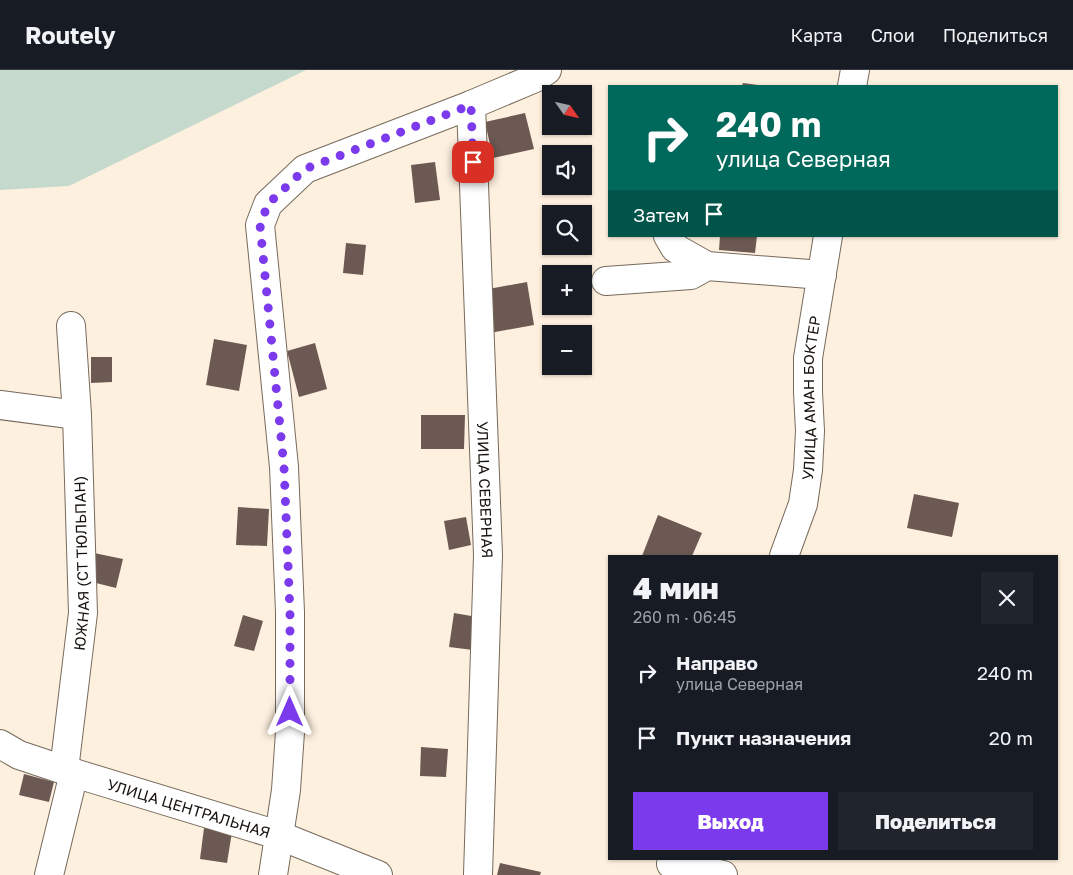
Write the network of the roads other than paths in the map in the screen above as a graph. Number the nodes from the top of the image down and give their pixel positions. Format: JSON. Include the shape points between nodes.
{"nodes":[{"id":1,"x":547,"y":70,"type":"edge"},
{"id":2,"x":855,"y":70,"type":"edge"},
{"id":3,"x":852,"y":85,"type":"edge"},
{"id":4,"x":471,"y":105,"type":"junction"},
{"id":5,"x":669,"y":237,"type":"edge"},
{"id":6,"x":828,"y":237,"type":"edge"},
{"id":7,"x":707,"y":266,"type":"junction"},
{"id":8,"x":822,"y":275,"type":"junction"},
{"id":9,"x":606,"y":281,"type":"dead end"},
{"id":10,"x":70,"y":326,"type":"dead end"},
{"id":11,"x":0,"y":406,"type":"edge"},
{"id":12,"x":77,"y":415,"type":"junction"},
{"id":13,"x":784,"y":555,"type":"edge"},
{"id":14,"x":0,"y":744,"type":"edge"},
{"id":15,"x":69,"y":772,"type":"junction"},
{"id":16,"x":278,"y":835,"type":"junction"},
{"id":17,"x":671,"y":866,"type":"edge"},
{"id":18,"x":49,"y":875,"type":"edge"},
{"id":19,"x":273,"y":875,"type":"edge"},
{"id":20,"x":378,"y":875,"type":"edge"},
{"id":21,"x":478,"y":875,"type":"edge"},
{"id":22,"x":723,"y":875,"type":"edge"}],
"edges":[{"from":1,"to":4,"type":"street"},
{"from":2,"to":3,"type":"street"},
{"from":4,"to":16,"type":"street","via":[[305,169],[268,204],[260,225],[284,467],[290,612],[290,732],[286,790]]},
{"from":4,"to":21,"type":"street","name":"УЛИЦА СЕВЕРНАЯ","via":[[488,555]]},
{"from":5,"to":7,"type":"street","via":[[676,248]]},
{"from":6,"to":8,"type":"street","name":"УЛИЦА АМАН БОКТЕР"},
{"from":7,"to":8,"type":"street"},
{"from":7,"to":9,"type":"street","via":[[691,276]]},
{"from":8,"to":13,"type":"street","name":"УЛИЦА АМАН БОКТЕР","via":[[808,358],[808,470],[803,504]]},
{"from":10,"to":12,"type":"street","name":"ЮЖНАЯ (СТ ТЮЛЬПАН)"},
{"from":11,"to":12,"type":"street"},
{"from":12,"to":15,"type":"street","name":"ЮЖНАЯ (СТ ТЮЛЬПАН)","via":[[83,614]]},
{"from":14,"to":15,"type":"street","name":"УЛИЦА ЦЕНТРАЛЬНАЯ","via":[[19,755]]},
{"from":15,"to":16,"type":"street","name":"УЛИЦА ЦЕНТРАЛЬНАЯ"},
{"from":15,"to":18,"type":"street","name":"ЮЖНАЯ (СТ ТЮЛЬПАН)"},
{"from":16,"to":19,"type":"street"},
{"from":16,"to":20,"type":"street","name":"УЛИЦА ЦЕНТРАЛЬНАЯ"},
{"from":17,"to":22,"type":"street"}]}
